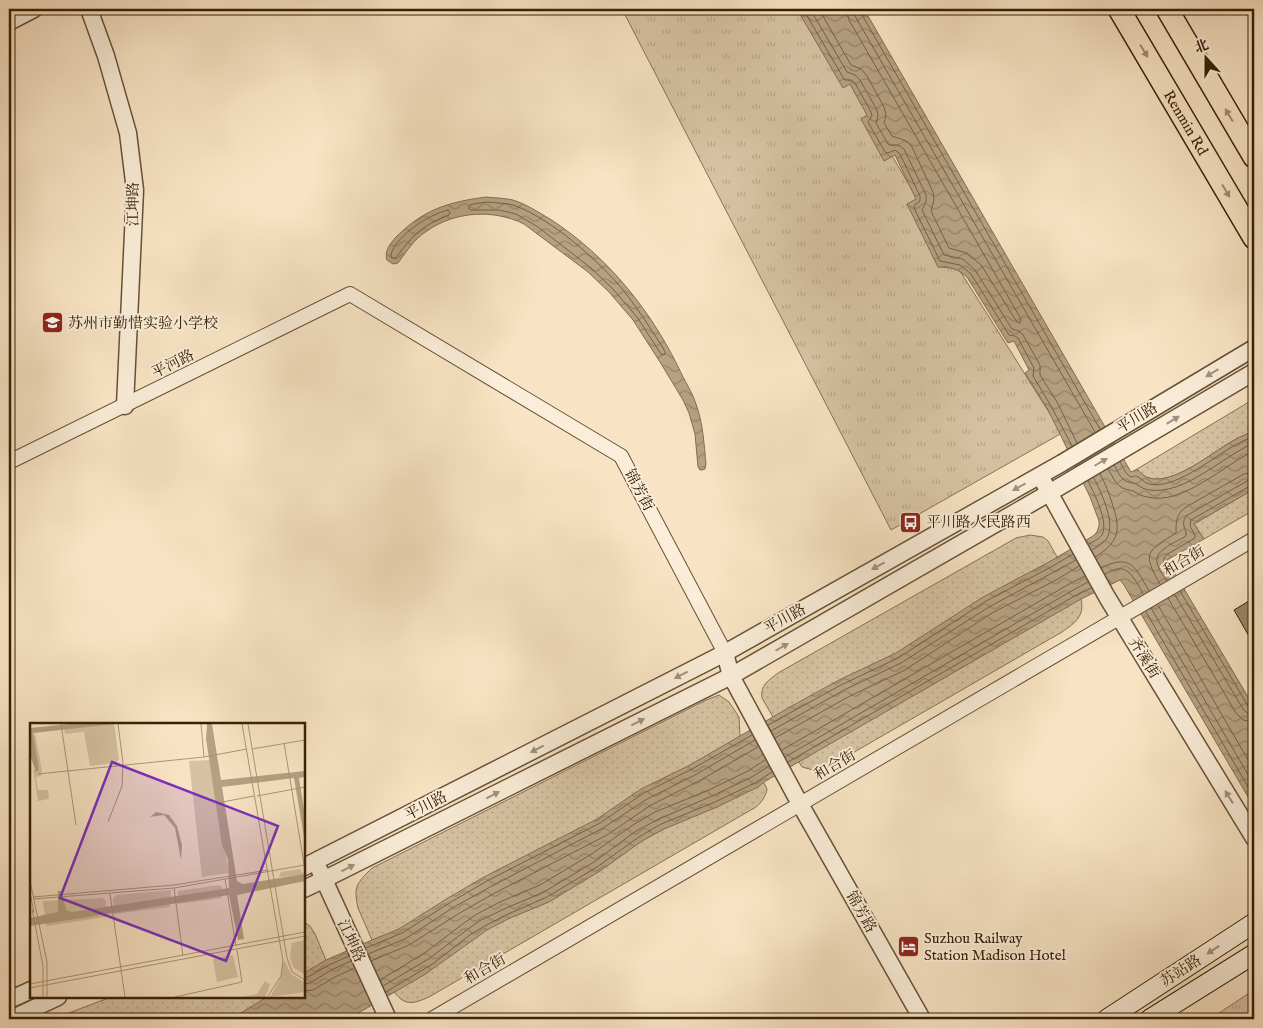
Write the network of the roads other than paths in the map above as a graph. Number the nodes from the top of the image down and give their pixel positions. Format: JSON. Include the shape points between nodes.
{"nodes":[{"id":1,"x":34,"y":9,"type":"edge"},
{"id":2,"x":89,"y":9,"type":"edge"},
{"id":3,"x":1119,"y":9,"type":"edge"},
{"id":4,"x":1167,"y":9,"type":"edge"},
{"id":5,"x":9,"y":22,"type":"edge"},
{"id":6,"x":1254,"y":157,"type":"edge"},
{"id":7,"x":1254,"y":238,"type":"edge"},
{"id":8,"x":350,"y":294,"type":"joint"},
{"id":9,"x":1254,"y":348,"type":"edge"},
{"id":10,"x":1254,"y":372,"type":"edge"},
{"id":11,"x":125,"y":406,"type":"junction"},
{"id":12,"x":9,"y":462,"type":"edge"},
{"id":13,"x":1040,"y":475,"type":"junction"},
{"id":14,"x":1049,"y":492,"type":"junction"},
{"id":15,"x":1254,"y":539,"type":"edge"},
{"id":16,"x":1125,"y":614,"type":"junction"},
{"id":17,"x":725,"y":653,"type":"junction"},
{"id":18,"x":731,"y":676,"type":"junction"},
{"id":19,"x":800,"y":804,"type":"junction"},
{"id":20,"x":1254,"y":838,"type":"edge"},
{"id":21,"x":310,"y":865,"type":"edge"},
{"id":22,"x":323,"y":880,"type":"junction"},
{"id":23,"x":305,"y":889,"type":"edge"},
{"id":24,"x":1254,"y":923,"type":"edge"},
{"id":25,"x":1254,"y":954,"type":"edge"},
{"id":26,"x":56,"y":998,"type":"edge"},
{"id":27,"x":18,"y":1016,"type":"edge"},
{"id":28,"x":386,"y":1017,"type":"edge"},
{"id":29,"x":432,"y":1019,"type":"edge"},
{"id":30,"x":922,"y":1019,"type":"edge"},
{"id":31,"x":1107,"y":1019,"type":"edge"},
{"id":32,"x":1150,"y":1019,"type":"edge"}],
"edges":[{"from":1,"to":5,"type":"street"},
{"from":2,"to":11,"type":"street","name":"江坤路","via":[[128,133],[135,190]]},
{"from":3,"to":7,"type":"main road","name":"Renmin Rd","one_way":true},
{"from":6,"to":4,"type":"main road","one_way":true},
{"from":8,"to":11,"type":"street","name":"平河路"},
{"from":8,"to":17,"type":"street","name":"锦芳街","via":[[621,456]]},
{"from":9,"to":13,"type":"street","name":"平川路","one_way":true},
{"from":14,"to":10,"type":"street","name":"平川路","one_way":true},
{"from":11,"to":12,"type":"street","name":"平河路"},
{"from":13,"to":14,"type":"street","name":"齐溪街"},
{"from":13,"to":17,"type":"street","name":"平川路","one_way":true},
{"from":14,"to":16,"type":"street","name":"齐溪街","via":[[1107,597]]},
{"from":18,"to":14,"type":"street","name":"平川路","one_way":true},
{"from":15,"to":16,"type":"street","name":"和合街"},
{"from":16,"to":19,"type":"street","name":"和合街"},
{"from":20,"to":16,"type":"street","name":"齐溪街","one_way":true},
{"from":17,"to":18,"type":"street","name":"锦芳街"},
{"from":17,"to":21,"type":"street","name":"平川路","one_way":true},
{"from":18,"to":19,"type":"street","name":"锦芳街"},
{"from":22,"to":18,"type":"street","name":"平川路","one_way":true},
{"from":19,"to":29,"type":"street","name":"和合街"},
{"from":19,"to":30,"type":"street","name":"锦芳路"},
{"from":21,"to":22,"type":"street","name":"江坤路"},
{"from":22,"to":23,"type":"street","name":"平川路"},
{"from":22,"to":28,"type":"street","name":"江坤路"},
{"from":24,"to":31,"type":"main road","name":"苏站路","one_way":true},
{"from":25,"to":32,"type":"main road","name":"苏站路"},
{"from":26,"to":27,"type":"street"}]}
